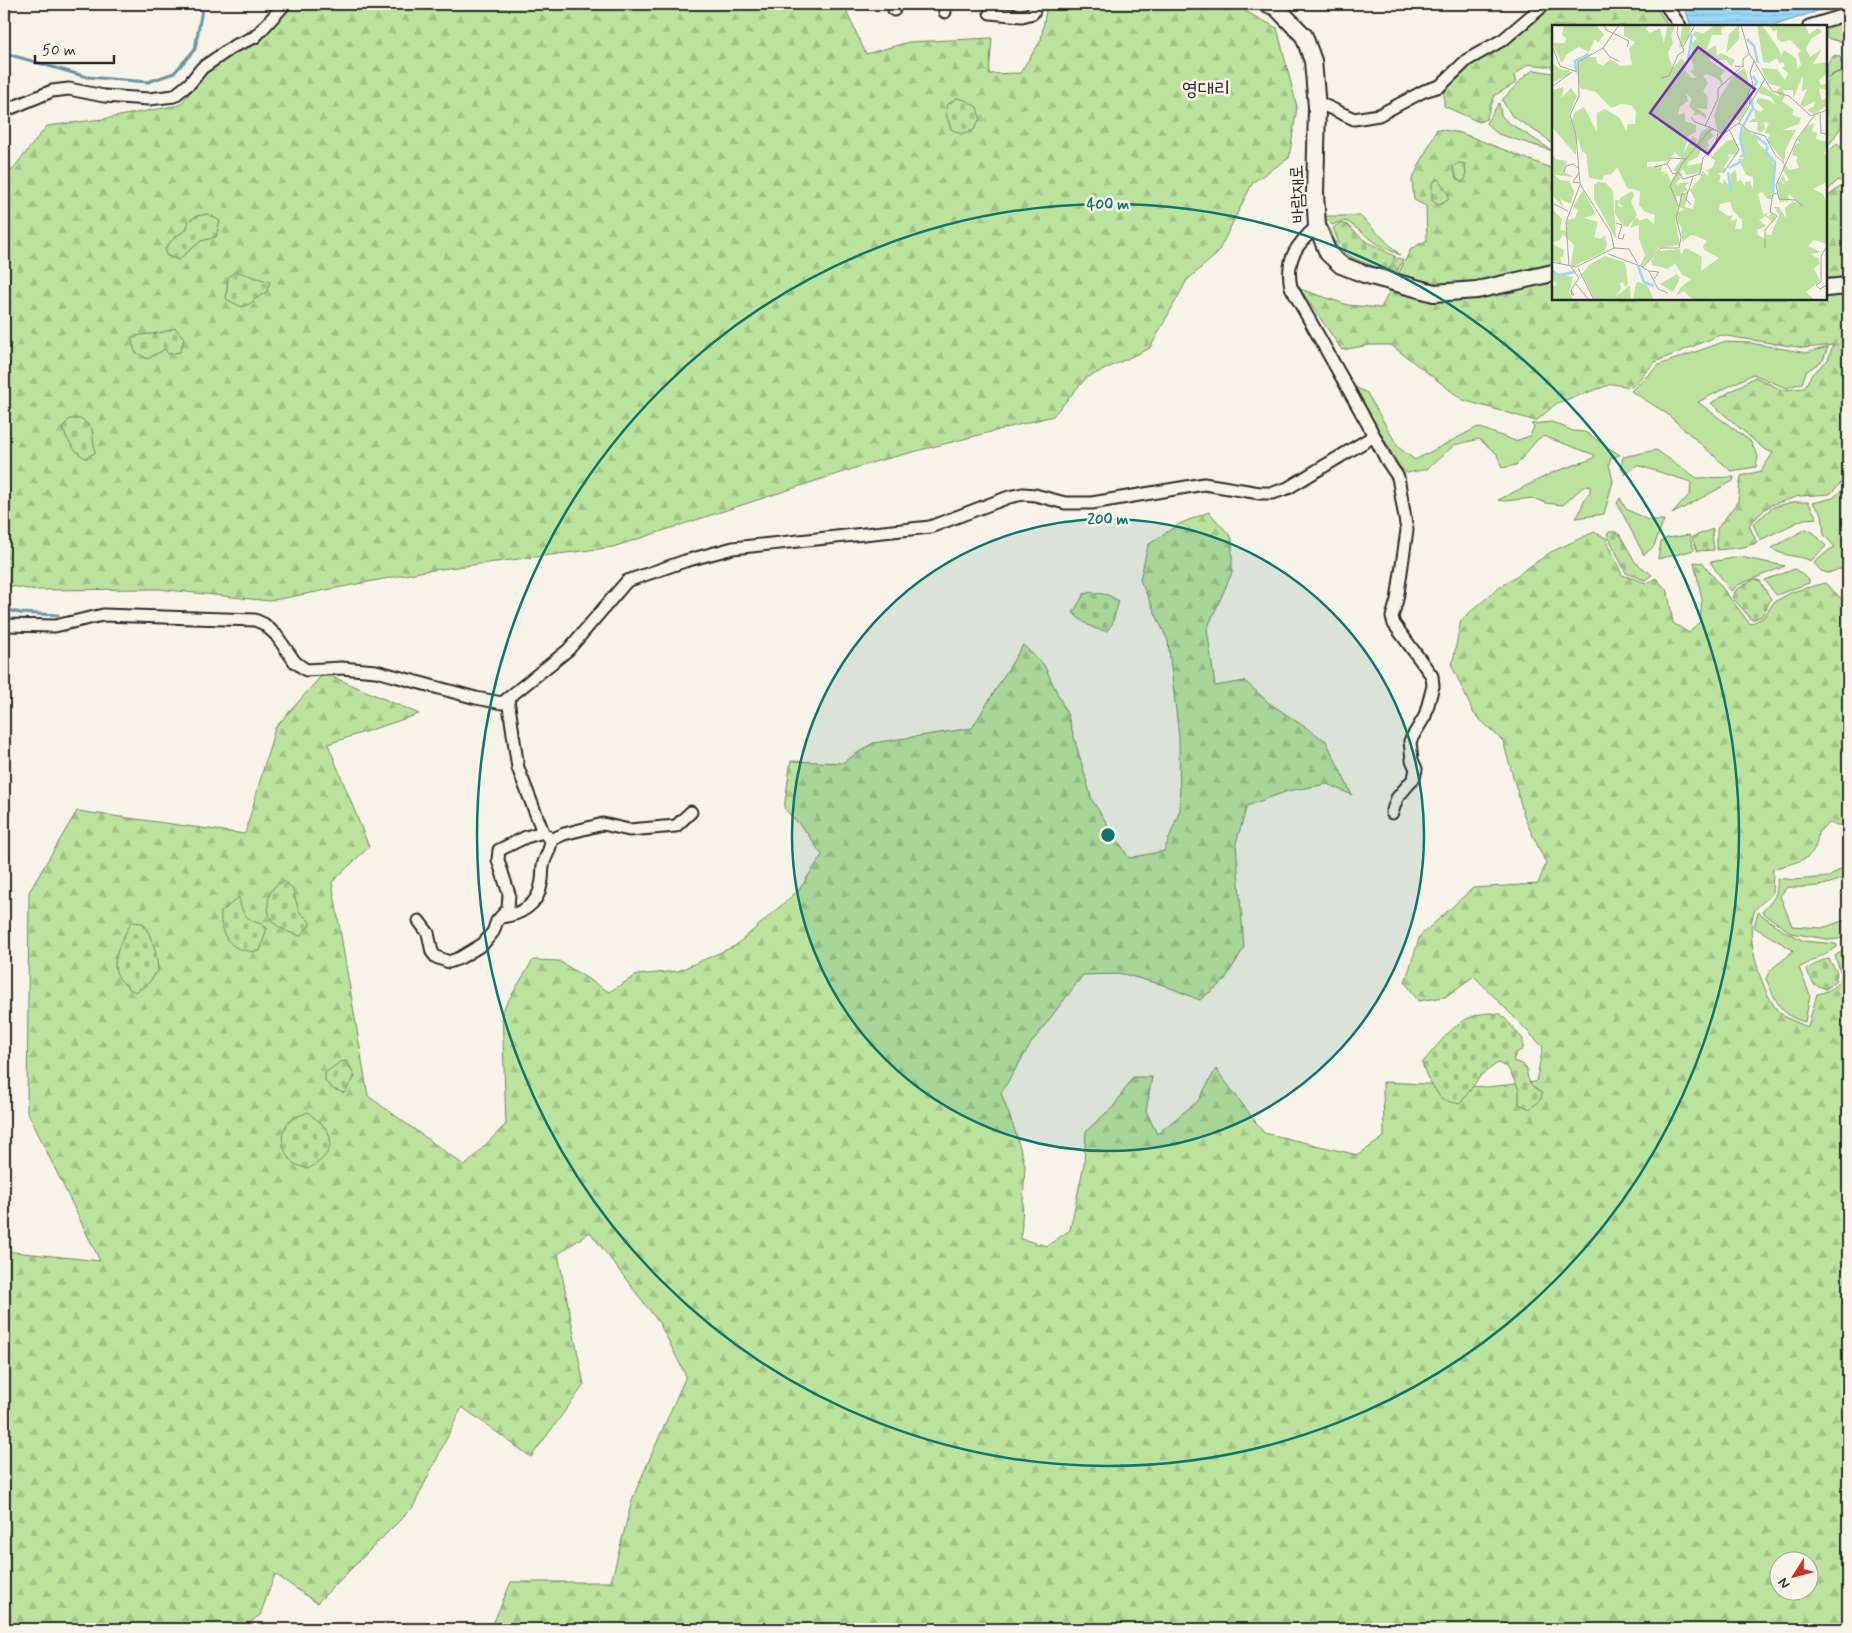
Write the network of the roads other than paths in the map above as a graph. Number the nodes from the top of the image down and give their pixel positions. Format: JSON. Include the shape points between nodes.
{"nodes":[{"id":1,"x":285,"y":4,"type":"edge"},
{"id":2,"x":1036,"y":4,"type":"edge"},
{"id":3,"x":1268,"y":4,"type":"edge"},
{"id":4,"x":1545,"y":4,"type":"edge"},
{"id":5,"x":1665,"y":4,"type":"edge"},
{"id":6,"x":990,"y":13,"type":"dead end"},
{"id":7,"x":1848,"y":14,"type":"edge"},
{"id":8,"x":1679,"y":25,"type":"edge"},
{"id":9,"x":1812,"y":25,"type":"edge"},
{"id":10,"x":1317,"y":102,"type":"junction"},
{"id":11,"x":4,"y":111,"type":"edge"},
{"id":12,"x":1317,"y":226,"type":"junction"},
{"id":13,"x":1552,"y":274,"type":"edge"},
{"id":14,"x":1848,"y":286,"type":"edge"},
{"id":15,"x":1827,"y":288,"type":"edge"},
{"id":16,"x":1374,"y":436,"type":"junction"},
{"id":17,"x":4,"y":624,"type":"edge"},
{"id":18,"x":508,"y":698,"type":"junction"},
{"id":19,"x":691,"y":812,"type":"dead end"},
{"id":20,"x":1392,"y":813,"type":"dead end"},
{"id":21,"x":547,"y":836,"type":"junction"},
{"id":22,"x":501,"y":917,"type":"junction"},
{"id":23,"x":419,"y":921,"type":"dead end"}],
"edges":[{"from":1,"to":11,"type":"street","via":[[255,37],[234,46],[202,68],[174,96],[149,99],[52,91]]},
{"from":2,"to":6,"type":"street","via":[[1033,13],[1022,16]]},
{"from":3,"to":10,"type":"street","name":"바람재로","via":[[1276,7],[1304,36],[1313,61]]},
{"from":4,"to":10,"type":"street","via":[[1504,38],[1467,60],[1440,86],[1424,90],[1379,116],[1354,119]]},
{"from":5,"to":8,"type":"street"},
{"from":7,"to":9,"type":"street"},
{"from":10,"to":12,"type":"street","name":"바람재로"},
{"from":12,"to":13,"type":"street","name":"바람재로","via":[[1328,254],[1341,264],[1434,294],[1477,290]]},
{"from":12,"to":16,"type":"street","via":[[1300,242],[1289,266],[1292,287]]},
{"from":14,"to":15,"type":"street"},
{"from":16,"to":18,"type":"street","via":[[1288,488],[1273,493],[1204,484],[1092,503],[1065,503],[1022,494],[930,527],[733,548],[685,561],[627,581],[568,650]]},
{"from":16,"to":20,"type":"street","via":[[1398,477],[1407,530],[1392,617],[1432,676],[1433,686],[1425,716],[1410,741],[1416,769],[1414,778],[1397,798]]},
{"from":17,"to":18,"type":"street","via":[[55,626],[103,615],[255,620],[276,635],[295,662],[306,670],[376,671],[476,698],[502,703]]},
{"from":18,"to":21,"type":"street","via":[[518,768]]},
{"from":19,"to":21,"type":"street","via":[[676,826],[629,830],[603,824]]},
{"from":21,"to":22,"type":"street","via":[[551,848],[543,865],[541,888],[534,903],[513,916]]},
{"from":21,"to":22,"type":"street","via":[[526,837],[499,850],[498,860],[509,894],[508,909]]},
{"from":22,"to":23,"type":"street","via":[[483,944],[449,962],[432,952],[428,933]]}]}
